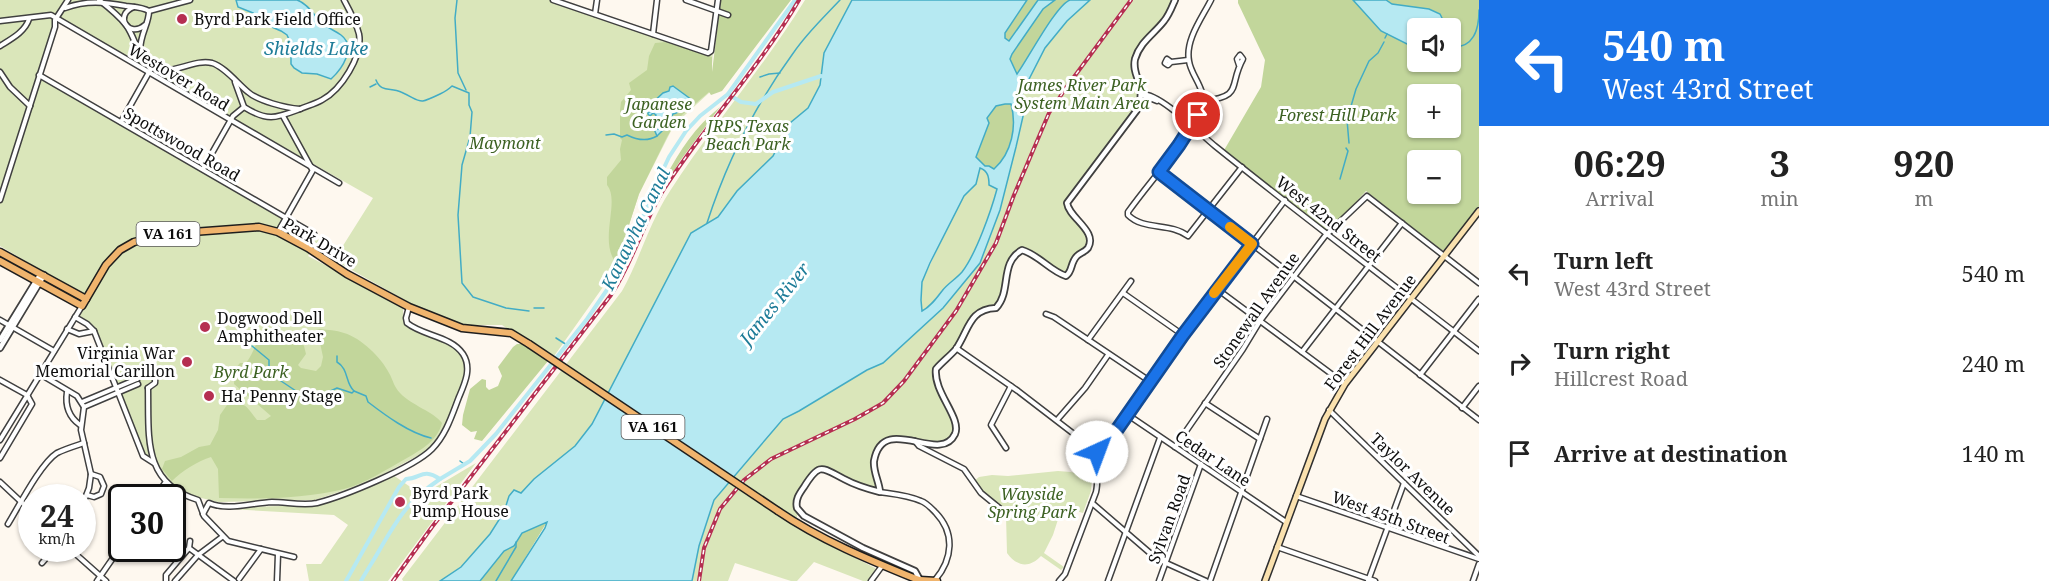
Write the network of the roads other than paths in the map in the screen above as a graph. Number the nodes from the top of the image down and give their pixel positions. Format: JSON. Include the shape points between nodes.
{"nodes":[{"id":1,"x":68,"y":0,"type":"edge"},
{"id":2,"x":99,"y":0,"type":"edge"},
{"id":3,"x":190,"y":0,"type":"edge"},
{"id":4,"x":344,"y":0,"type":"edge"},
{"id":5,"x":553,"y":0,"type":"edge"},
{"id":6,"x":597,"y":0,"type":"edge"},
{"id":7,"x":657,"y":0,"type":"edge"},
{"id":8,"x":686,"y":0,"type":"edge"},
{"id":9,"x":718,"y":0,"type":"edge"},
{"id":10,"x":1175,"y":0,"type":"edge"},
{"id":11,"x":1211,"y":0,"type":"edge"},
{"id":12,"x":135,"y":7,"type":"junction"},
{"id":13,"x":61,"y":10,"type":"junction"},
{"id":14,"x":717,"y":10,"type":"junction"},
{"id":15,"x":149,"y":11,"type":"junction"},
{"id":16,"x":595,"y":14,"type":"junction"},
{"id":17,"x":728,"y":15,"type":"dead end"},
{"id":18,"x":29,"y":19,"type":"junction"},
{"id":19,"x":55,"y":20,"type":"junction"},
{"id":20,"x":0,"y":21,"type":"edge"},
{"id":21,"x":146,"y":24,"type":"junction"},
{"id":22,"x":127,"y":26,"type":"junction"},
{"id":23,"x":653,"y":34,"type":"junction"},
{"id":24,"x":0,"y":46,"type":"edge"},
{"id":25,"x":141,"y":53,"type":"junction"},
{"id":26,"x":1188,"y":60,"type":"junction"},
{"id":27,"x":1171,"y":62,"type":"dead end"},
{"id":28,"x":1239,"y":65,"type":"dead end"},
{"id":29,"x":152,"y":68,"type":"junction"},
{"id":30,"x":0,"y":72,"type":"edge"},
{"id":31,"x":149,"y":72,"type":"junction"},
{"id":32,"x":39,"y":75,"type":"junction"},
{"id":33,"x":235,"y":81,"type":"junction"},
{"id":34,"x":1142,"y":94,"type":"junction"},
{"id":35,"x":1204,"y":101,"type":"junction"},
{"id":36,"x":30,"y":106,"type":"junction"},
{"id":37,"x":244,"y":107,"type":"junction"},
{"id":38,"x":300,"y":109,"type":"junction"},
{"id":39,"x":283,"y":116,"type":"junction"},
{"id":40,"x":121,"y":122,"type":"junction"},
{"id":41,"x":231,"y":122,"type":"junction"},
{"id":42,"x":1191,"y":126,"type":"junction"},
{"id":43,"x":1242,"y":166,"type":"junction"},
{"id":44,"x":203,"y":169,"type":"junction"},
{"id":45,"x":313,"y":170,"type":"junction"},
{"id":46,"x":1159,"y":172,"type":"junction"},
{"id":47,"x":339,"y":183,"type":"dead end"},
{"id":48,"x":0,"y":200,"type":"edge"},
{"id":49,"x":1285,"y":200,"type":"junction"},
{"id":50,"x":1209,"y":210,"type":"junction"},
{"id":51,"x":1479,"y":212,"type":"edge"},
{"id":52,"x":285,"y":218,"type":"junction"},
{"id":53,"x":1402,"y":223,"type":"junction"},
{"id":54,"x":278,"y":232,"type":"junction"},
{"id":55,"x":1328,"y":233,"type":"junction"},
{"id":56,"x":314,"y":234,"type":"dead end"},
{"id":57,"x":1252,"y":244,"type":"junction"},
{"id":58,"x":0,"y":252,"type":"edge"},
{"id":59,"x":1444,"y":255,"type":"junction"},
{"id":60,"x":0,"y":261,"type":"edge"},
{"id":61,"x":1369,"y":266,"type":"junction"},
{"id":62,"x":42,"y":274,"type":"junction"},
{"id":63,"x":1294,"y":276,"type":"junction"},
{"id":64,"x":1131,"y":281,"type":"dead end"},
{"id":65,"x":38,"y":282,"type":"junction"},
{"id":66,"x":1479,"y":283,"type":"edge"},
{"id":67,"x":1217,"y":289,"type":"junction"},
{"id":68,"x":1123,"y":293,"type":"junction"},
{"id":69,"x":86,"y":299,"type":"junction"},
{"id":70,"x":1411,"y":299,"type":"junction"},
{"id":71,"x":1479,"y":299,"type":"edge"},
{"id":72,"x":82,"y":306,"type":"junction"},
{"id":73,"x":409,"y":307,"type":"junction"},
{"id":74,"x":1335,"y":309,"type":"junction"},
{"id":75,"x":1046,"y":314,"type":"dead end"},
{"id":76,"x":75,"y":317,"type":"junction"},
{"id":77,"x":0,"y":320,"type":"edge"},
{"id":78,"x":1260,"y":321,"type":"junction"},
{"id":79,"x":11,"y":326,"type":"junction"},
{"id":80,"x":67,"y":329,"type":"junction"},
{"id":81,"x":1454,"y":331,"type":"junction"},
{"id":82,"x":94,"y":332,"type":"junction"},
{"id":83,"x":1183,"y":335,"type":"junction"},
{"id":84,"x":0,"y":340,"type":"edge"},
{"id":85,"x":1088,"y":340,"type":"junction"},
{"id":86,"x":1377,"y":341,"type":"junction"},
{"id":87,"x":0,"y":348,"type":"edge"},
{"id":88,"x":956,"y":348,"type":"junction"},
{"id":89,"x":54,"y":351,"type":"junction"},
{"id":90,"x":1479,"y":351,"type":"edge"},
{"id":91,"x":1302,"y":352,"type":"junction"},
{"id":92,"x":1108,"y":355,"type":"junction"},
{"id":93,"x":40,"y":374,"type":"junction"},
{"id":94,"x":1420,"y":375,"type":"junction"},
{"id":95,"x":0,"y":380,"type":"edge"},
{"id":96,"x":138,"y":382,"type":"junction"},
{"id":97,"x":1151,"y":382,"type":"junction"},
{"id":98,"x":1345,"y":384,"type":"junction"},
{"id":99,"x":1011,"y":386,"type":"junction"},
{"id":100,"x":1479,"y":386,"type":"edge"},
{"id":101,"x":148,"y":388,"type":"junction"},
{"id":102,"x":118,"y":391,"type":"junction"},
{"id":103,"x":67,"y":392,"type":"junction"},
{"id":104,"x":27,"y":395,"type":"junction"},
{"id":105,"x":83,"y":404,"type":"junction"},
{"id":106,"x":1205,"y":404,"type":"junction"},
{"id":107,"x":1462,"y":408,"type":"junction"},
{"id":108,"x":1329,"y":410,"type":"junction"},
{"id":109,"x":1128,"y":415,"type":"junction"},
{"id":110,"x":1267,"y":419,"type":"dead end"},
{"id":111,"x":1057,"y":420,"type":"junction"},
{"id":112,"x":1479,"y":420,"type":"edge"},
{"id":113,"x":80,"y":425,"type":"junction"},
{"id":114,"x":1160,"y":438,"type":"junction"},
{"id":115,"x":1260,"y":439,"type":"junction"},
{"id":116,"x":0,"y":440,"type":"edge"},
{"id":117,"x":914,"y":440,"type":"junction"},
{"id":118,"x":84,"y":443,"type":"junction"},
{"id":119,"x":1006,"y":447,"type":"dead end"},
{"id":120,"x":1175,"y":447,"type":"junction"},
{"id":121,"x":1100,"y":454,"type":"junction"},
{"id":122,"x":0,"y":458,"type":"edge"},
{"id":123,"x":154,"y":463,"type":"junction"},
{"id":124,"x":1201,"y":464,"type":"junction"},
{"id":125,"x":91,"y":474,"type":"junction"},
{"id":126,"x":0,"y":482,"type":"edge"},
{"id":127,"x":165,"y":483,"type":"joint"},
{"id":128,"x":1404,"y":483,"type":"junction"},
{"id":129,"x":33,"y":484,"type":"edge"},
{"id":130,"x":89,"y":484,"type":"edge"},
{"id":131,"x":1241,"y":491,"type":"junction"},
{"id":132,"x":880,"y":492,"type":"junction"},
{"id":133,"x":96,"y":496,"type":"edge"},
{"id":134,"x":1296,"y":496,"type":"junction"},
{"id":135,"x":18,"y":499,"type":"edge"},
{"id":136,"x":1092,"y":503,"type":"junction"},
{"id":137,"x":18,"y":507,"type":"edge"},
{"id":138,"x":1003,"y":511,"type":"dead end"},
{"id":139,"x":203,"y":514,"type":"junction"},
{"id":140,"x":1286,"y":522,"type":"junction"},
{"id":141,"x":8,"y":524,"type":"dead end"},
{"id":142,"x":1387,"y":528,"type":"junction"},
{"id":143,"x":1127,"y":532,"type":"junction"},
{"id":144,"x":222,"y":537,"type":"junction"},
{"id":145,"x":190,"y":541,"type":"dead end"},
{"id":146,"x":1276,"y":547,"type":"junction"},
{"id":147,"x":189,"y":548,"type":"junction"},
{"id":148,"x":261,"y":549,"type":"junction"},
{"id":149,"x":278,"y":554,"type":"junction"},
{"id":150,"x":198,"y":555,"type":"junction"},
{"id":151,"x":294,"y":557,"type":"dead end"},
{"id":152,"x":1479,"y":557,"type":"edge"},
{"id":153,"x":84,"y":562,"type":"edge"},
{"id":154,"x":110,"y":562,"type":"edge"},
{"id":155,"x":1166,"y":563,"type":"junction"},
{"id":156,"x":1479,"y":564,"type":"edge"},
{"id":157,"x":882,"y":566,"type":"junction"},
{"id":158,"x":100,"y":576,"type":"junction"},
{"id":159,"x":237,"y":580,"type":"edge"},
{"id":160,"x":1368,"y":580,"type":"edge"},
{"id":161,"x":97,"y":581,"type":"edge"},
{"id":162,"x":106,"y":581,"type":"edge"},
{"id":163,"x":166,"y":581,"type":"edge"},
{"id":164,"x":175,"y":581,"type":"edge"},
{"id":165,"x":277,"y":581,"type":"edge"},
{"id":166,"x":871,"y":581,"type":"edge"},
{"id":167,"x":921,"y":581,"type":"edge"},
{"id":168,"x":935,"y":581,"type":"edge"},
{"id":169,"x":1059,"y":581,"type":"edge"},
{"id":170,"x":1108,"y":581,"type":"edge"},
{"id":171,"x":1159,"y":581,"type":"edge"},
{"id":172,"x":1208,"y":581,"type":"edge"},
{"id":173,"x":1265,"y":581,"type":"edge"},
{"id":174,"x":1375,"y":581,"type":"edge"},
{"id":175,"x":1473,"y":581,"type":"edge"}],
"edges":[{"from":1,"to":13,"type":"street"},
{"from":2,"to":12,"type":"street"},
{"from":2,"to":13,"type":"street","via":[[81,1]]},
{"from":2,"to":22,"type":"street"},
{"from":3,"to":15,"type":"street"},
{"from":4,"to":38,"type":"street","via":[[359,33],[351,67],[332,94]]},
{"from":5,"to":16,"type":"street"},
{"from":6,"to":16,"type":"street"},
{"from":7,"to":23,"type":"street"},
{"from":8,"to":14,"type":"street"},
{"from":9,"to":14,"type":"street"},
{"from":10,"to":34,"type":"street","via":[[1167,18],[1136,55]]},
{"from":11,"to":26,"type":"street","via":[[1191,39]]},
{"from":12,"to":15,"type":"street"},
{"from":12,"to":22,"type":"street","via":[[124,15]]},
{"from":13,"to":19,"type":"street"},
{"from":14,"to":17,"type":"street"},
{"from":14,"to":23,"type":"street","via":[[708,53]]},
{"from":15,"to":21,"type":"street"},
{"from":16,"to":23,"type":"street"},
{"from":18,"to":19,"type":"street","name":"Westover Road","via":[[51,15]]},
{"from":18,"to":20,"type":"street","name":"Westover Road"},
{"from":18,"to":24,"type":"street","via":[[19,33]]},
{"from":19,"to":31,"type":"street","name":"Westover Road"},
{"from":19,"to":32,"type":"street"},
{"from":21,"to":22,"type":"street","via":[[137,29]]},
{"from":21,"to":25,"type":"street"},
{"from":22,"to":25,"type":"street"},
{"from":25,"to":29,"type":"street"},
{"from":26,"to":27,"type":"street"},
{"from":26,"to":35,"type":"street"},
{"from":28,"to":35,"type":"street","via":[[1231,92],[1223,98]]},
{"from":29,"to":31,"type":"street"},
{"from":29,"to":33,"type":"street","via":[[166,70],[212,63]]},
{"from":30,"to":36,"type":"street"},
{"from":31,"to":40,"type":"street"},
{"from":31,"to":41,"type":"street","name":"Westover Road"},
{"from":32,"to":36,"type":"street"},
{"from":32,"to":40,"type":"street","name":"Spottswood Road"},
{"from":33,"to":37,"type":"street"},
{"from":33,"to":38,"type":"street","via":[[257,97]]},
{"from":34,"to":42,"type":"street","name":"West 42nd Street","via":[[1167,104]]},
{"from":34,"to":88,"type":"street","via":[[1135,114],[1067,203],[1090,239],[1086,250],[1075,258],[1071,273],[1059,274],[1029,252],[1015,254],[1007,269],[1000,304],[973,318]]},
{"from":35,"to":42,"type":"street"},
{"from":36,"to":48,"type":"street"},
{"from":37,"to":39,"type":"street","via":[[264,117]]},
{"from":37,"to":41,"type":"street"},
{"from":38,"to":39,"type":"street"},
{"from":39,"to":45,"type":"street"},
{"from":40,"to":44,"type":"street","name":"Spottswood Road"},
{"from":41,"to":44,"type":"street"},
{"from":41,"to":45,"type":"street","name":"Westover Road"},
{"from":42,"to":43,"type":"street","name":"West 42nd Street"},
{"from":42,"to":46,"type":"street"},
{"from":43,"to":49,"type":"street","name":"West 42nd Street"},
{"from":43,"to":50,"type":"street"},
{"from":44,"to":52,"type":"street","name":"Spottswood Road"},
{"from":45,"to":47,"type":"street","name":"Westover Road"},
{"from":45,"to":52,"type":"street"},
{"from":46,"to":50,"type":"street"},
{"from":46,"to":50,"type":"street","via":[[1128,212],[1130,217],[1188,236]]},
{"from":49,"to":55,"type":"street","name":"West 42nd Street"},
{"from":49,"to":57,"type":"street"},
{"from":50,"to":57,"type":"street"},
{"from":51,"to":59,"type":"main road","name":"Forest Hill Avenue"},
{"from":52,"to":54,"type":"street"},
{"from":52,"to":56,"type":"street","name":"Spottswood Road"},
{"from":53,"to":55,"type":"street","name":"Stonewall Avenue","via":[[1367,196]]},
{"from":53,"to":59,"type":"street"},
{"from":53,"to":61,"type":"street"},
{"from":54,"to":69,"type":"main road","name":"Park Drive","number":"VA 161","via":[[247,227],[166,234],[134,242],[106,265]]},
{"from":54,"to":73,"type":"main road","name":"Park Drive","number":"VA 161"},
{"from":55,"to":61,"type":"street","name":"West 42nd Street"},
{"from":55,"to":63,"type":"street","name":"Stonewall Avenue"},
{"from":57,"to":63,"type":"street"},
{"from":57,"to":67,"type":"street"},
{"from":58,"to":62,"type":"main road"},
{"from":59,"to":66,"type":"street"},
{"from":59,"to":70,"type":"main road","name":"Forest Hill Avenue"},
{"from":60,"to":65,"type":"main road"},
{"from":61,"to":70,"type":"street","name":"West 42nd Street"},
{"from":61,"to":74,"type":"street"},
{"from":62,"to":65,"type":"street"},
{"from":62,"to":69,"type":"main road"},
{"from":63,"to":74,"type":"street"},
{"from":63,"to":78,"type":"street","name":"Stonewall Avenue"},
{"from":64,"to":68,"type":"street"},
{"from":65,"to":72,"type":"main road"},
{"from":65,"to":79,"type":"street"},
{"from":67,"to":78,"type":"street"},
{"from":67,"to":83,"type":"street"},
{"from":68,"to":83,"type":"street"},
{"from":68,"to":85,"type":"street"},
{"from":69,"to":72,"type":"main road","name":"Park Drive","number":"VA 161"},
{"from":70,"to":81,"type":"street","name":"West 42nd Street"},
{"from":70,"to":86,"type":"main road","name":"Forest Hill Avenue"},
{"from":71,"to":81,"type":"street"},
{"from":72,"to":76,"type":"street"},
{"from":73,"to":139,"type":"street","via":[[407,323],[455,346],[467,366],[467,378],[446,430],[432,449],[373,482],[318,503],[209,503]]},
{"from":73,"to":157,"type":"main road","name":"Park Drive","number":"VA 161","bridge":true,"via":[[462,328],[511,333],[778,511]]},
{"from":74,"to":86,"type":"street"},
{"from":74,"to":91,"type":"street"},
{"from":75,"to":85,"type":"street"},
{"from":76,"to":80,"type":"street"},
{"from":76,"to":82,"type":"street"},
{"from":77,"to":79,"type":"street"},
{"from":78,"to":91,"type":"street"},
{"from":78,"to":106,"type":"street","name":"Stonewall Avenue"},
{"from":79,"to":84,"type":"street"},
{"from":79,"to":87,"type":"street"},
{"from":79,"to":89,"type":"street"},
{"from":80,"to":82,"type":"street","via":[[82,334]]},
{"from":80,"to":89,"type":"street"},
{"from":81,"to":90,"type":"street","name":"West 42nd Street"},
{"from":81,"to":94,"type":"street"},
{"from":82,"to":102,"type":"street"},
{"from":83,"to":97,"type":"street"},
{"from":85,"to":92,"type":"street"},
{"from":86,"to":94,"type":"street"},
{"from":86,"to":98,"type":"main road","name":"Forest Hill Avenue"},
{"from":88,"to":99,"type":"street"},
{"from":88,"to":117,"type":"street","via":[[936,374],[955,419],[954,436],[934,446]]},
{"from":89,"to":93,"type":"street"},
{"from":91,"to":98,"type":"street"},
{"from":92,"to":97,"type":"street"},
{"from":92,"to":111,"type":"street"},
{"from":93,"to":103,"type":"street"},
{"from":93,"to":104,"type":"street"},
{"from":94,"to":107,"type":"street"},
{"from":95,"to":104,"type":"street"},
{"from":96,"to":101,"type":"street"},
{"from":96,"to":101,"type":"street","via":[[142,371],[153,372],[156,380]]},
{"from":96,"to":102,"type":"street"},
{"from":97,"to":109,"type":"street"},
{"from":98,"to":108,"type":"main road","name":"Forest Hill Avenue"},
{"from":99,"to":111,"type":"street"},
{"from":99,"to":119,"type":"street","via":[[991,425]]},
{"from":100,"to":107,"type":"street"},
{"from":101,"to":123,"type":"street"},
{"from":102,"to":105,"type":"street"},
{"from":102,"to":123,"type":"street","via":[[143,456]]},
{"from":103,"to":105,"type":"street"},
{"from":103,"to":113,"type":"street","via":[[70,414]]},
{"from":104,"to":116,"type":"street"},
{"from":104,"to":122,"type":"street","via":[[30,408]]},
{"from":105,"to":113,"type":"street"},
{"from":106,"to":115,"type":"street"},
{"from":106,"to":120,"type":"street","name":"Stonewall Avenue"},
{"from":107,"to":112,"type":"street"},
{"from":108,"to":128,"type":"street","name":"Taylor Avenue"},
{"from":108,"to":134,"type":"main road","name":"Forest Hill Avenue"},
{"from":109,"to":114,"type":"street","name":"Cedar Lane"},
{"from":109,"to":121,"type":"street"},
{"from":110,"to":115,"type":"street"},
{"from":111,"to":121,"type":"street"},
{"from":113,"to":118,"type":"street"},
{"from":114,"to":120,"type":"street","name":"Cedar Lane"},
{"from":114,"to":143,"type":"street"},
{"from":115,"to":131,"type":"street"},
{"from":117,"to":132,"type":"street","via":[[891,440],[878,450],[874,468]]},
{"from":117,"to":138,"type":"street","via":[[964,469],[981,493]]},
{"from":118,"to":125,"type":"street"},
{"from":118,"to":129,"type":"street","via":[[57,453]]},
{"from":120,"to":124,"type":"street","name":"Cedar Lane"},
{"from":121,"to":136,"type":"street"},
{"from":123,"to":127,"type":"street"},
{"from":124,"to":131,"type":"street","name":"Cedar Lane"},
{"from":124,"to":155,"type":"street","name":"Sylvan Road"},
{"from":125,"to":130,"type":"street"},
{"from":125,"to":133,"type":"street","via":[[100,477],[104,486]]},
{"from":126,"to":135,"type":"street"},
{"from":127,"to":139,"type":"street","via":[[198,500]]},
{"from":128,"to":142,"type":"street"},
{"from":128,"to":152,"type":"street","name":"Taylor Avenue"},
{"from":131,"to":140,"type":"street","name":"Cedar Lane"},
{"from":131,"to":172,"type":"street"},
{"from":132,"to":167,"type":"street","via":[[829,470],[819,470],[813,473],[796,505],[798,511],[847,540],[915,571]]},
{"from":132,"to":168,"type":"street","via":[[925,502],[949,531],[946,558]]},
{"from":134,"to":140,"type":"main road","name":"Forest Hill Avenue"},
{"from":134,"to":142,"type":"street","name":"West 45th Street"},
{"from":136,"to":143,"type":"street"},
{"from":136,"to":169,"type":"street"},
{"from":137,"to":141,"type":"street"},
{"from":139,"to":144,"type":"street"},
{"from":140,"to":146,"type":"main road","name":"Forest Hill Avenue"},
{"from":142,"to":152,"type":"street","name":"West 45th Street"},
{"from":142,"to":160,"type":"street"},
{"from":143,"to":155,"type":"street"},
{"from":143,"to":170,"type":"street"},
{"from":144,"to":148,"type":"street"},
{"from":144,"to":150,"type":"street"},
{"from":145,"to":147,"type":"street"},
{"from":146,"to":160,"type":"street"},
{"from":146,"to":173,"type":"main road","name":"Forest Hill Avenue"},
{"from":147,"to":150,"type":"street"},
{"from":147,"to":163,"type":"street","via":[[166,575]]},
{"from":148,"to":149,"type":"street"},
{"from":148,"to":159,"type":"street"},
{"from":149,"to":151,"type":"street"},
{"from":149,"to":165,"type":"street"},
{"from":150,"to":159,"type":"street"},
{"from":150,"to":164,"type":"street"},
{"from":153,"to":158,"type":"street"},
{"from":154,"to":158,"type":"street"},
{"from":155,"to":171,"type":"street","name":"Sylvan Road"},
{"from":155,"to":172,"type":"street"},
{"from":156,"to":175,"type":"street"},
{"from":157,"to":166,"type":"street"},
{"from":157,"to":167,"type":"main road","number":"VA 161"},
{"from":158,"to":161,"type":"street"},
{"from":158,"to":162,"type":"street"},
{"from":160,"to":174,"type":"street"},
{"from":167,"to":168,"type":"main road","number":"VA 161"}]}
